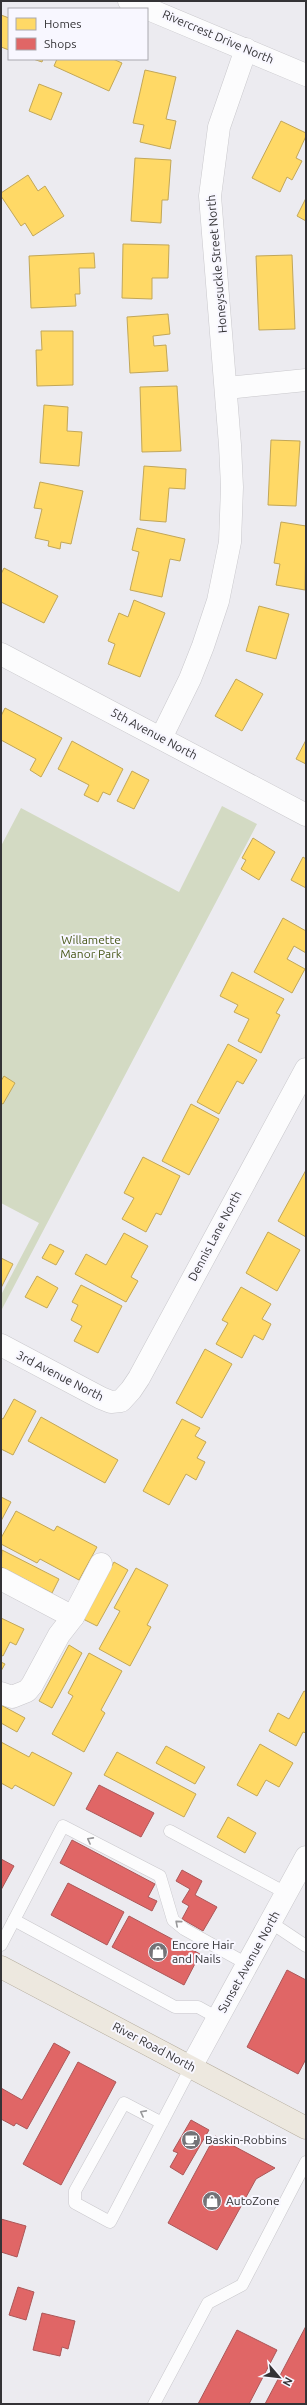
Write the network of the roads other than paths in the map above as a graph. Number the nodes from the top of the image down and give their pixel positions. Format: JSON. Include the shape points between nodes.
{"nodes":[{"id":1,"x":130,"y":1,"type":"edge"},
{"id":2,"x":147,"y":8,"type":"edge"},
{"id":3,"x":148,"y":8,"type":"edge"},
{"id":4,"x":246,"y":49,"type":"junction"},
{"id":5,"x":306,"y":74,"type":"edge"},
{"id":6,"x":306,"y":380,"type":"edge"},
{"id":7,"x":227,"y":388,"type":"junction"},
{"id":8,"x":1,"y":654,"type":"edge"},
{"id":9,"x":161,"y":738,"type":"junction"},
{"id":10,"x":306,"y":815,"type":"edge"},
{"id":11,"x":306,"y":1069,"type":"edge"},
{"id":12,"x":1,"y":1345,"type":"edge"},
{"id":13,"x":121,"y":1401,"type":"joint"},
{"id":14,"x":101,"y":1564,"type":"dead end"},
{"id":15,"x":1,"y":1579,"type":"edge"},
{"id":16,"x":74,"y":1617,"type":"junction"},
{"id":17,"x":1,"y":1694,"type":"edge"},
{"id":18,"x":170,"y":1830,"type":"dead end"},
{"id":19,"x":306,"y":1857,"type":"edge"},
{"id":20,"x":286,"y":1893,"type":"junction"},
{"id":21,"x":14,"y":1920,"type":"junction"},
{"id":22,"x":270,"y":1922,"type":"junction"},
{"id":23,"x":1,"y":1945,"type":"edge"},
{"id":24,"x":306,"y":1946,"type":"edge"},
{"id":25,"x":247,"y":1964,"type":"junction"},
{"id":26,"x":1,"y":1967,"type":"edge"},
{"id":27,"x":218,"y":2018,"type":"junction"},
{"id":28,"x":191,"y":2067,"type":"junction"},
{"id":29,"x":162,"y":2123,"type":"junction"},
{"id":30,"x":306,"y":2128,"type":"edge"},
{"id":31,"x":306,"y":2162,"type":"edge"},
{"id":32,"x":154,"y":2404,"type":"edge"}],
"edges":[{"from":1,"to":2,"type":"street","name":"Rivercrest Drive North"},
{"from":3,"to":4,"type":"street","name":"Rivercrest Drive North"},
{"from":4,"to":5,"type":"street","name":"Rivercrest Drive North"},
{"from":4,"to":7,"type":"street","name":"Honeysuckle Street North","via":[[219,127],[210,196]]},
{"from":6,"to":7,"type":"street"},
{"from":7,"to":9,"type":"street","name":"Honeysuckle Street North","via":[[232,487],[228,549],[218,601],[203,646]]},
{"from":8,"to":9,"type":"street","name":"5th Avenue North"},
{"from":9,"to":10,"type":"street","name":"5th Avenue North"},
{"from":11,"to":13,"type":"street","name":"Dennis Lane North","via":[[139,1378]]},
{"from":12,"to":13,"type":"street","name":"3rd Avenue North","via":[[101,1398],[111,1402]]},
{"from":14,"to":16,"type":"street"},
{"from":15,"to":16,"type":"street"},
{"from":16,"to":17,"type":"street","via":[[59,1635],[27,1691],[12,1697]]},
{"from":18,"to":20,"type":"lane"},
{"from":19,"to":20,"type":"street","name":"Sunset Avenue North"},
{"from":20,"to":22,"type":"street","name":"Sunset Avenue North"},
{"from":21,"to":23,"type":"lane"},
{"from":25,"to":21,"type":"lane","one_way":true,"via":[[184,1929],[173,1920],[160,1876],[64,1826]]},
{"from":21,"to":27,"type":"lane","via":[[175,2007],[198,2007]]},
{"from":22,"to":24,"type":"lane"},
{"from":22,"to":25,"type":"street","name":"Sunset Avenue North"},
{"from":25,"to":27,"type":"street","name":"Sunset Avenue North"},
{"from":26,"to":28,"type":"main road","name":"River Road North"},
{"from":27,"to":28,"type":"street","name":"Sunset Avenue North"},
{"from":28,"to":29,"type":"lane"},
{"from":28,"to":30,"type":"main road","name":"River Road North"},
{"from":29,"to":29,"type":"lane","one_way":true,"via":[[124,2103],[75,2191],[75,2203],[110,2222]]},
{"from":31,"to":32,"type":"lane","via":[[242,2285],[208,2303]]}]}
